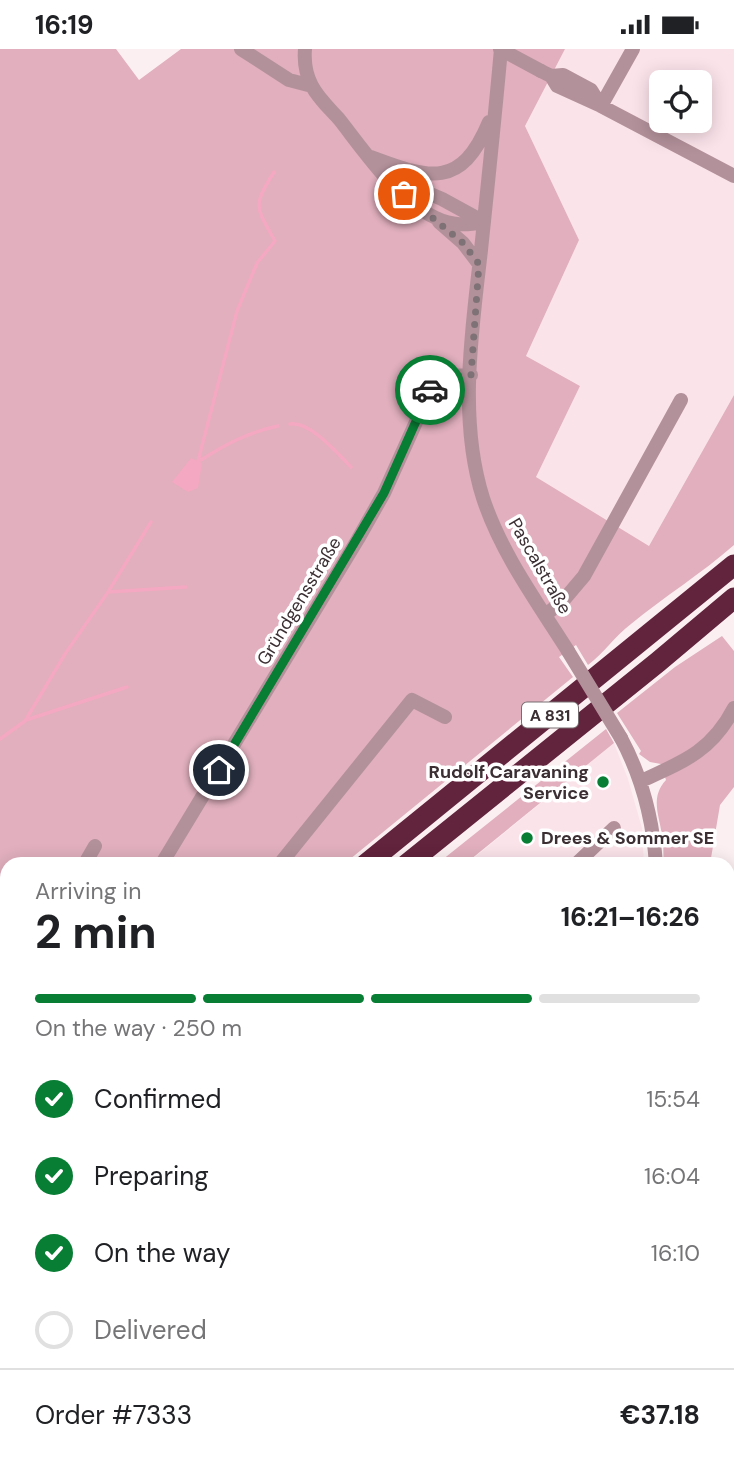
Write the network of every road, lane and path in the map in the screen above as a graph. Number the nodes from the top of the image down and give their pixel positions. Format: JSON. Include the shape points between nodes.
{"nodes":[{"id":1,"x":241,"y":49,"type":"edge"},
{"id":2,"x":305,"y":49,"type":"edge"},
{"id":3,"x":501,"y":49,"type":"edge"},
{"id":4,"x":633,"y":49,"type":"edge"},
{"id":5,"x":312,"y":86,"type":"junction"},
{"id":6,"x":601,"y":106,"type":"junction"},
{"id":7,"x":495,"y":107,"type":"junction"},
{"id":8,"x":367,"y":156,"type":"junction"},
{"id":9,"x":734,"y":176,"type":"edge"},
{"id":10,"x":435,"y":218,"type":"junction"},
{"id":11,"x":484,"y":222,"type":"junction"},
{"id":12,"x":479,"y":264,"type":"junction"},
{"id":13,"x":471,"y":375,"type":"junction"},
{"id":14,"x":681,"y":400,"type":"dead end"},
{"id":15,"x":734,"y":565,"type":"edge"},
{"id":16,"x":734,"y":598,"type":"edge"},
{"id":17,"x":545,"y":615,"type":"junction"},
{"id":18,"x":734,"y":708,"type":"edge"},
{"id":19,"x":445,"y":717,"type":"dead end"},
{"id":20,"x":641,"y":781,"type":"junction"},
{"id":21,"x":614,"y":828,"type":"dead end"},
{"id":22,"x":95,"y":846,"type":"dead end"},
{"id":23,"x":89,"y":857,"type":"edge"},
{"id":24,"x":166,"y":857,"type":"edge"},
{"id":25,"x":285,"y":857,"type":"edge"},
{"id":26,"x":375,"y":857,"type":"edge"},
{"id":27,"x":416,"y":857,"type":"edge"},
{"id":28,"x":583,"y":857,"type":"edge"},
{"id":29,"x":655,"y":857,"type":"edge"}],
"edges":[{"from":1,"to":5,"type":"street","via":[[289,81]]},
{"from":2,"to":5,"type":"street"},
{"from":3,"to":6,"type":"street","bridge":true,"via":[[546,74],[557,86]]},
{"from":3,"to":7,"type":"street","name":"Pascalstraße"},
{"from":4,"to":6,"type":"street"},
{"from":5,"to":8,"type":"street"},
{"from":6,"to":9,"type":"street"},
{"from":7,"to":8,"type":"street","name":"Pascalstraße","via":[[481,142],[457,167],[442,174],[426,175]]},
{"from":7,"to":11,"type":"street","name":"Pascalstraße"},
{"from":8,"to":10,"type":"street","via":[[393,185]]},
{"from":8,"to":11,"type":"street","via":[[402,182]]},
{"from":10,"to":11,"type":"street","via":[[468,225]]},
{"from":10,"to":12,"type":"street"},
{"from":11,"to":12,"type":"street","name":"Pascalstraße"},
{"from":12,"to":13,"type":"street","name":"Pascalstraße"},
{"from":13,"to":17,"type":"street","name":"Pascalstraße","via":[[469,415],[483,498],[505,551]]},
{"from":13,"to":24,"type":"street","name":"Gründgensstraße","via":[[435,380],[384,493]]},
{"from":14,"to":17,"type":"street","via":[[584,576]]},
{"from":15,"to":26,"type":"highway","number":"A 831"},
{"from":16,"to":27,"type":"highway","number":"A 831"},
{"from":17,"to":20,"type":"street","name":"Pascalstraße","bridge":true,"via":[[621,738]]},
{"from":18,"to":20,"type":"street","via":[[702,749]]},
{"from":19,"to":25,"type":"street","via":[[412,700]]},
{"from":20,"to":29,"type":"street","name":"Pascalstraße"},
{"from":21,"to":28,"type":"street"},
{"from":22,"to":23,"type":"street"}]}
